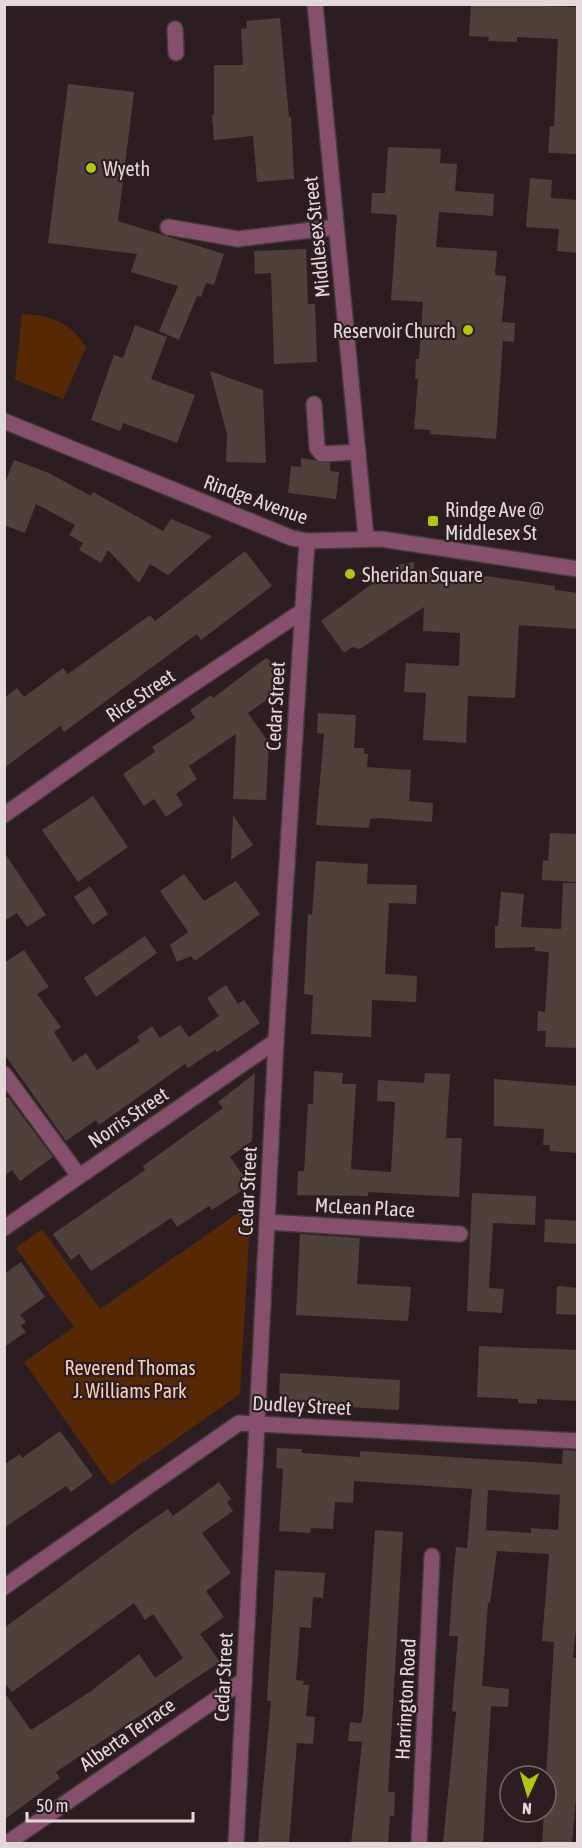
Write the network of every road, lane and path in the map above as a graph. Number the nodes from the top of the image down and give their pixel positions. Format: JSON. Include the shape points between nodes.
{"nodes":[{"id":1,"x":315,"y":4,"type":"edge"},
{"id":2,"x":175,"y":29,"type":"dead end"},
{"id":3,"x":176,"y":53,"type":"dead end"},
{"id":4,"x":168,"y":227,"type":"dead end"},
{"id":5,"x":336,"y":227,"type":"junction"},
{"id":6,"x":314,"y":404,"type":"dead end"},
{"id":7,"x":4,"y":421,"type":"edge"},
{"id":8,"x":358,"y":452,"type":"junction"},
{"id":9,"x":366,"y":538,"type":"junction"},
{"id":10,"x":307,"y":541,"type":"junction"},
{"id":11,"x":578,"y":569,"type":"edge"},
{"id":12,"x":301,"y":612,"type":"junction"},
{"id":13,"x":4,"y":815,"type":"edge"},
{"id":14,"x":276,"y":1041,"type":"junction"},
{"id":15,"x":4,"y":1074,"type":"edge"},
{"id":16,"x":79,"y":1176,"type":"junction"},
{"id":17,"x":267,"y":1222,"type":"junction"},
{"id":18,"x":4,"y":1228,"type":"edge"},
{"id":19,"x":460,"y":1233,"type":"dead end"},
{"id":20,"x":257,"y":1424,"type":"junction"},
{"id":21,"x":578,"y":1441,"type":"edge"},
{"id":22,"x":432,"y":1556,"type":"dead end"},
{"id":23,"x":4,"y":1587,"type":"edge"},
{"id":24,"x":244,"y":1680,"type":"junction"},
{"id":25,"x":6,"y":1844,"type":"edge"},
{"id":26,"x":236,"y":1844,"type":"edge"},
{"id":27,"x":419,"y":1844,"type":"edge"}],
"edges":[{"from":1,"to":5,"type":"street","name":"Middlesex Street"},
{"from":2,"to":3,"type":"street"},
{"from":4,"to":5,"type":"street","via":[[238,239]]},
{"from":5,"to":8,"type":"street","name":"Middlesex Street"},
{"from":6,"to":8,"type":"street","via":[[317,448],[322,454]]},
{"from":7,"to":10,"type":"street","name":"Rindge Avenue","via":[[248,521]]},
{"from":8,"to":9,"type":"street","name":"Middlesex Street"},
{"from":9,"to":10,"type":"street","name":"Rindge Avenue"},
{"from":9,"to":11,"type":"street","name":"Rindge Avenue"},
{"from":10,"to":12,"type":"street","name":"Cedar Street"},
{"from":12,"to":13,"type":"street","name":"Rice Street"},
{"from":12,"to":14,"type":"street","name":"Cedar Street"},
{"from":14,"to":16,"type":"street","name":"Norris Street"},
{"from":14,"to":17,"type":"street","name":"Cedar Street"},
{"from":15,"to":16,"type":"street"},
{"from":16,"to":18,"type":"street","name":"Norris Street"},
{"from":17,"to":19,"type":"street","name":"McLean Place"},
{"from":17,"to":20,"type":"street","name":"Cedar Street"},
{"from":20,"to":21,"type":"street","name":"Dudley Street"},
{"from":20,"to":23,"type":"street","name":"Dudley Street","via":[[239,1422]]},
{"from":20,"to":24,"type":"street","name":"Cedar Street"},
{"from":22,"to":27,"type":"street","name":"Harrington Road"},
{"from":24,"to":25,"type":"street","name":"Alberta Terrace"},
{"from":24,"to":26,"type":"street","name":"Cedar Street"}]}
